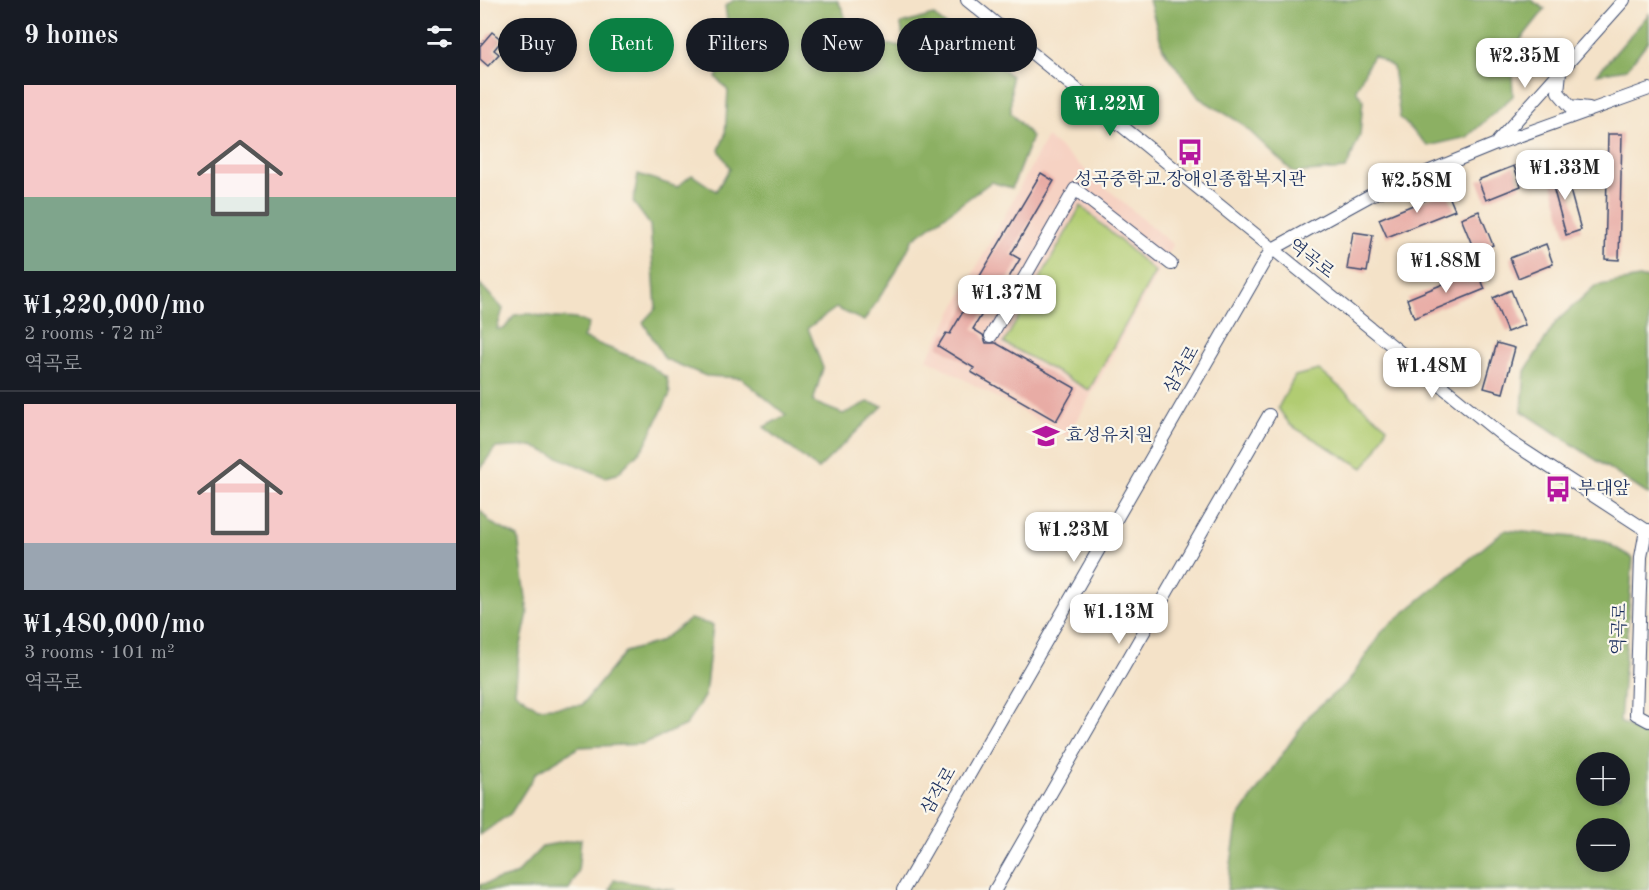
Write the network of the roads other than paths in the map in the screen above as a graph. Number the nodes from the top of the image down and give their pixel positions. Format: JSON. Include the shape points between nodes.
{"nodes":[{"id":1,"x":967,"y":0,"type":"edge"},
{"id":2,"x":1624,"y":0,"type":"edge"},
{"id":3,"x":1560,"y":72,"type":"junction"},
{"id":4,"x":1649,"y":89,"type":"edge"},
{"id":5,"x":1590,"y":109,"type":"junction"},
{"id":6,"x":1496,"y":144,"type":"junction"},
{"id":7,"x":1271,"y":250,"type":"junction"},
{"id":8,"x":1171,"y":264,"type":"dead end"},
{"id":9,"x":991,"y":336,"type":"dead end"},
{"id":10,"x":1269,"y":415,"type":"dead end"},
{"id":11,"x":1648,"y":531,"type":"edge"},
{"id":12,"x":1649,"y":721,"type":"edge"},
{"id":13,"x":903,"y":890,"type":"edge"},
{"id":14,"x":995,"y":890,"type":"edge"}],
"edges":[{"from":1,"to":7,"type":"street","name":"역곡로"},
{"from":2,"to":3,"type":"street"},
{"from":3,"to":5,"type":"street","via":[[1558,92],[1570,106]]},
{"from":3,"to":6,"type":"street"},
{"from":4,"to":5,"type":"street"},
{"from":5,"to":6,"type":"street"},
{"from":6,"to":7,"type":"street","via":[[1371,195]]},
{"from":7,"to":11,"type":"street","name":"역곡로","via":[[1508,440]]},
{"from":7,"to":13,"type":"street","name":"삼작로"},
{"from":8,"to":9,"type":"street","via":[[1075,189]]},
{"from":10,"to":14,"type":"street"},
{"from":11,"to":12,"type":"street","name":"역곡로","via":[[1641,557],[1636,714]]}]}
